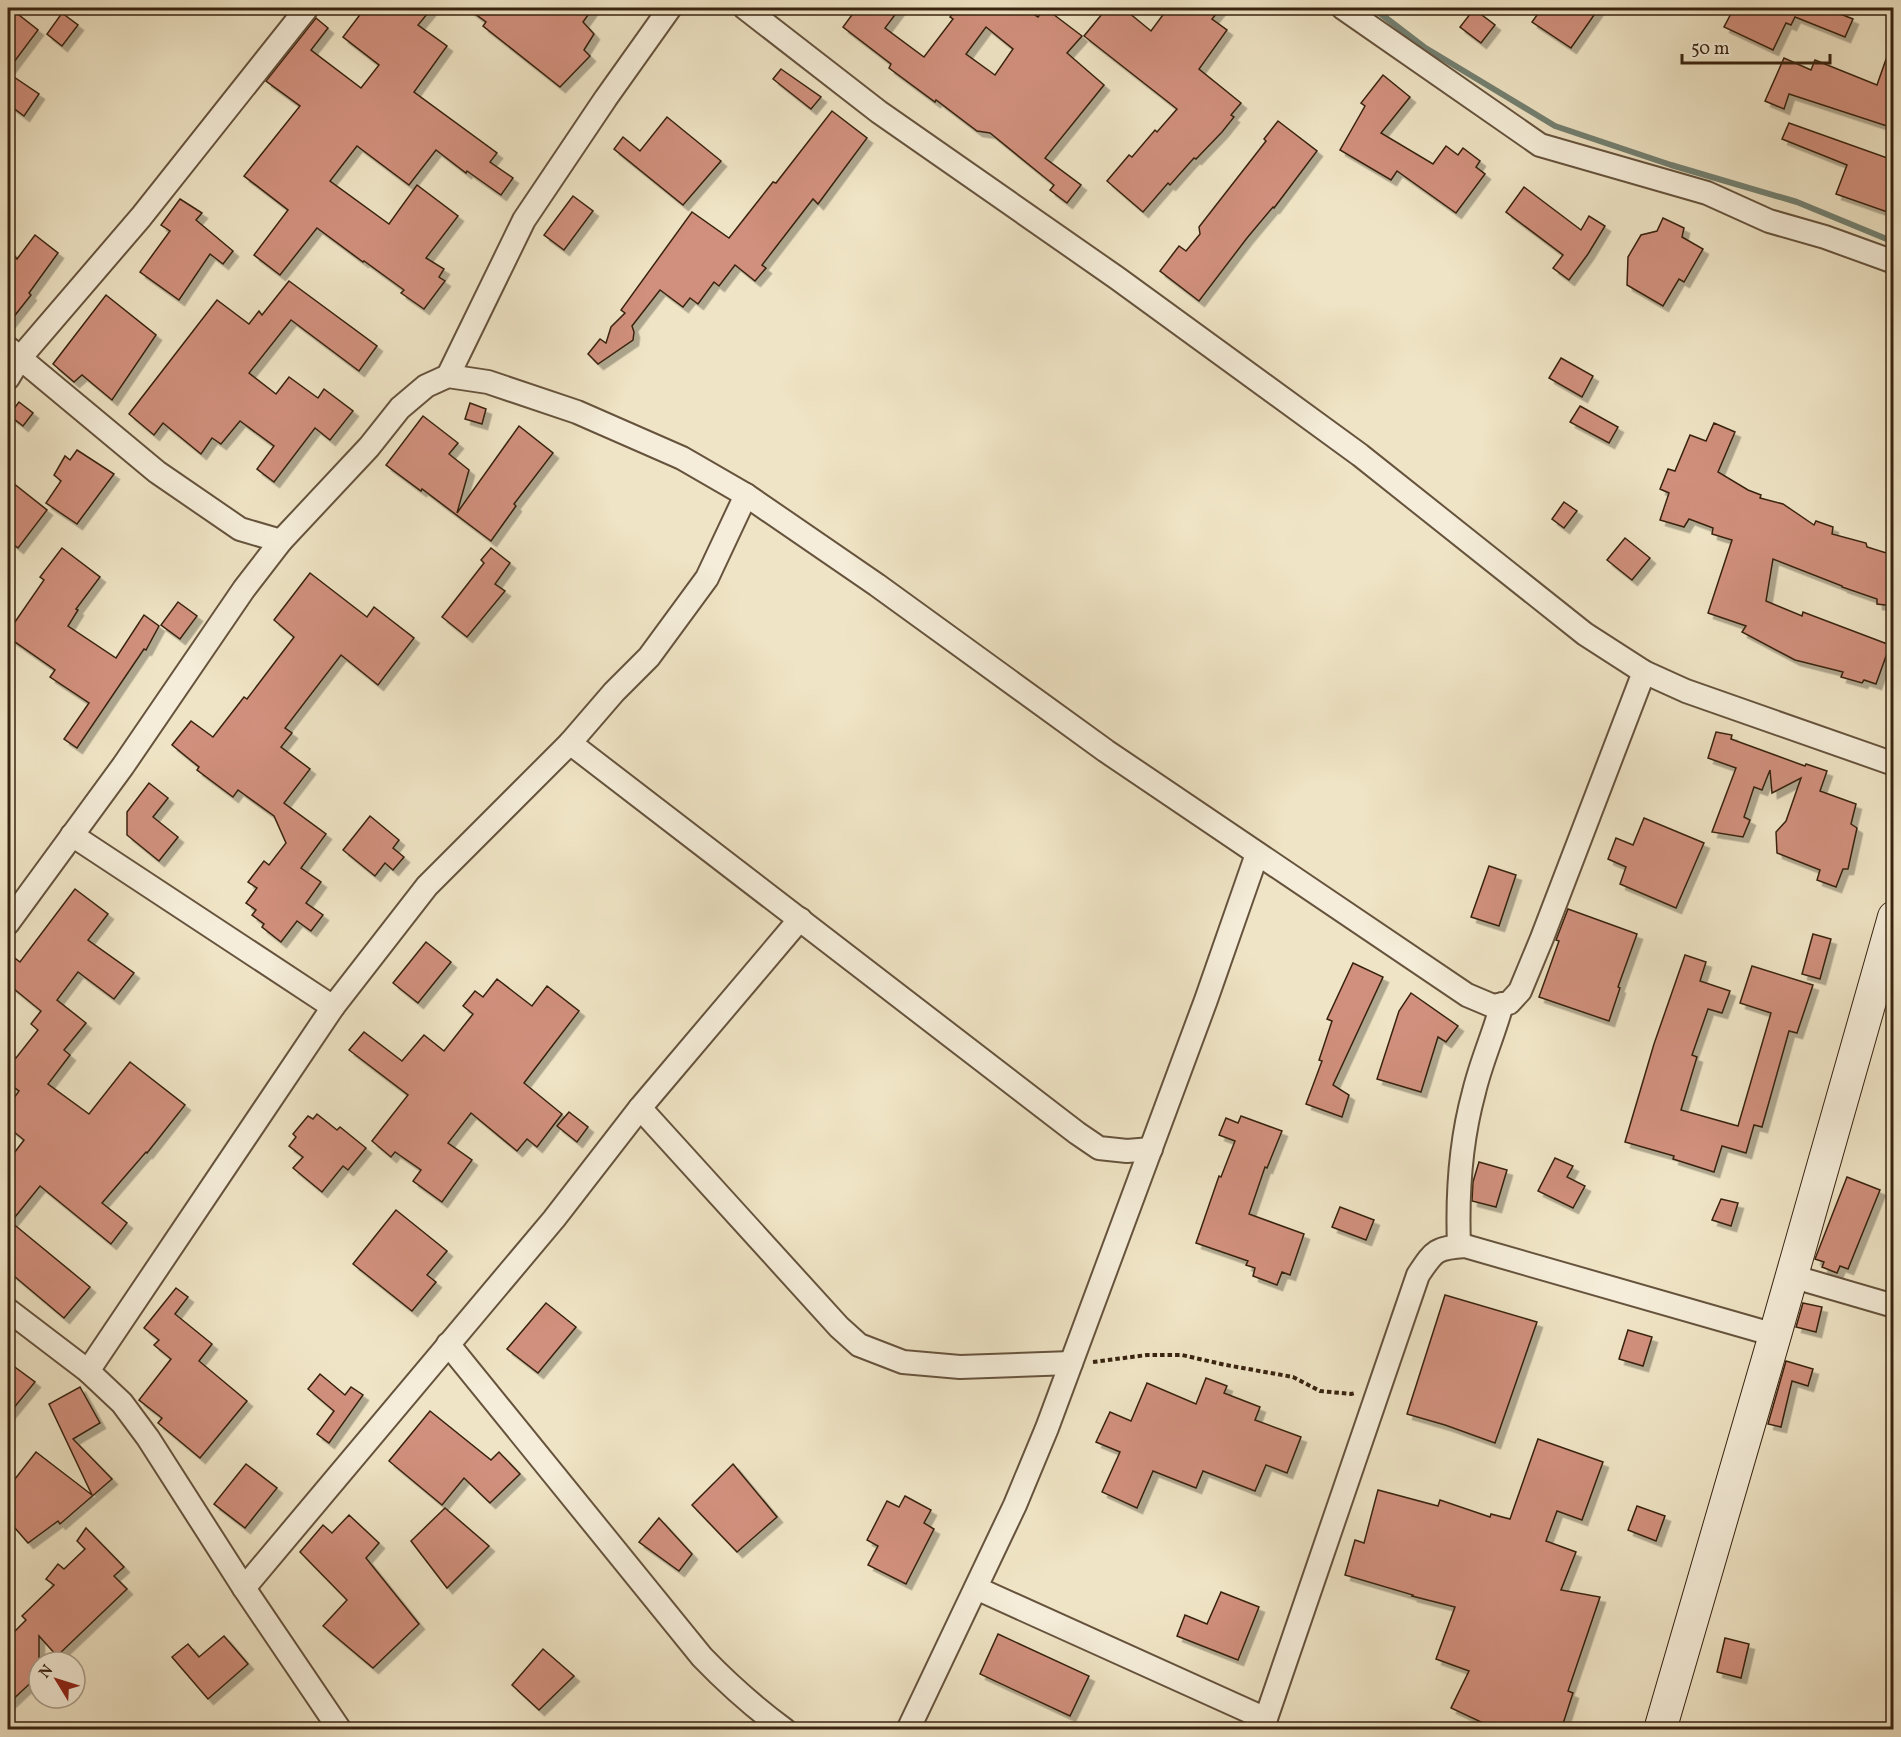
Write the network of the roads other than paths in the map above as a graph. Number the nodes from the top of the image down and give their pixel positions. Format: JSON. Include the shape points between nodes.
{"nodes":[{"id":1,"x":307,"y":8,"type":"edge"},
{"id":2,"x":670,"y":8,"type":"edge"},
{"id":3,"x":745,"y":8,"type":"edge"},
{"id":4,"x":1343,"y":8,"type":"edge"},
{"id":5,"x":1893,"y":262,"type":"edge"},
{"id":6,"x":14,"y":353,"type":"edge"},
{"id":7,"x":448,"y":376,"type":"junction"},
{"id":8,"x":8,"y":378,"type":"edge"},
{"id":9,"x":746,"y":495,"type":"junction"},
{"id":10,"x":281,"y":541,"type":"junction"},
{"id":11,"x":1644,"y":672,"type":"junction"},
{"id":12,"x":570,"y":743,"type":"junction"},
{"id":13,"x":1893,"y":764,"type":"edge"},
{"id":14,"x":72,"y":835,"type":"junction"},
{"id":15,"x":1257,"y":854,"type":"junction"},
{"id":16,"x":1893,"y":917,"type":"edge"},
{"id":17,"x":800,"y":919,"type":"junction"},
{"id":18,"x":8,"y":923,"type":"edge"},
{"id":19,"x":1502,"y":1004,"type":"junction"},
{"id":20,"x":333,"y":1007,"type":"junction"},
{"id":21,"x":640,"y":1108,"type":"junction"},
{"id":22,"x":1151,"y":1149,"type":"junction"},
{"id":23,"x":1459,"y":1246,"type":"junction"},
{"id":24,"x":1791,"y":1276,"type":"junction"},
{"id":25,"x":1893,"y":1306,"type":"edge"},
{"id":26,"x":8,"y":1310,"type":"edge"},
{"id":27,"x":1775,"y":1335,"type":"junction"},
{"id":28,"x":448,"y":1344,"type":"junction"},
{"id":29,"x":1071,"y":1363,"type":"junction"},
{"id":30,"x":88,"y":1371,"type":"junction"},
{"id":31,"x":244,"y":1588,"type":"junction"},
{"id":32,"x":976,"y":1588,"type":"junction"},
{"id":33,"x":1264,"y":1724,"type":"edge"},
{"id":34,"x":340,"y":1730,"type":"edge"},
{"id":35,"x":785,"y":1730,"type":"edge"},
{"id":36,"x":908,"y":1730,"type":"edge"},
{"id":37,"x":1660,"y":1730,"type":"edge"}],
"edges":[{"from":1,"to":6,"type":"street","via":[[141,217]]},
{"from":2,"to":7,"type":"street","via":[[524,220]]},
{"from":3,"to":11,"type":"street","via":[[879,112],[1117,278],[1360,455],[1585,634]]},
{"from":4,"to":5,"type":"street","via":[[1540,145],[1707,193],[1769,221]]},
{"from":6,"to":8,"type":"street"},
{"from":6,"to":10,"type":"street","via":[[157,472],[240,529]]},
{"from":7,"to":9,"type":"street","via":[[488,382],[577,412],[682,459]]},
{"from":7,"to":10,"type":"street","via":[[426,386],[400,408]]},
{"from":9,"to":12,"type":"street","via":[[707,578],[650,657]]},
{"from":9,"to":15,"type":"street"},
{"from":10,"to":14,"type":"street"},
{"from":11,"to":13,"type":"street","via":[[1686,691]]},
{"from":11,"to":19,"type":"street","via":[[1538,949],[1520,991],[1509,1003]]},
{"from":12,"to":17,"type":"street"},
{"from":12,"to":20,"type":"street","via":[[427,886]]},
{"from":14,"to":18,"type":"street"},
{"from":14,"to":20,"type":"street"},
{"from":15,"to":19,"type":"street","via":[[1467,995],[1493,1006]]},
{"from":15,"to":22,"type":"street"},
{"from":16,"to":24,"type":"main road"},
{"from":17,"to":21,"type":"street"},
{"from":17,"to":22,"type":"street","via":[[1099,1148]]},
{"from":19,"to":23,"type":"street","via":[[1474,1091],[1461,1151]]},
{"from":20,"to":30,"type":"street"},
{"from":21,"to":28,"type":"street","via":[[554,1219]]},
{"from":21,"to":29,"type":"street","via":[[859,1345],[903,1362],[960,1366]]},
{"from":22,"to":29,"type":"street"},
{"from":23,"to":27,"type":"street"},
{"from":23,"to":33,"type":"street","via":[[1445,1247],[1431,1256],[1418,1275]]},
{"from":24,"to":25,"type":"street"},
{"from":24,"to":27,"type":"main road"},
{"from":26,"to":30,"type":"street"},
{"from":27,"to":37,"type":"main road"},
{"from":28,"to":31,"type":"street"},
{"from":28,"to":35,"type":"street","via":[[702,1657],[761,1713]]},
{"from":29,"to":32,"type":"street","via":[[1015,1505]]},
{"from":30,"to":31,"type":"street","via":[[122,1403],[148,1438]]},
{"from":31,"to":34,"type":"street"},
{"from":32,"to":33,"type":"street"},
{"from":32,"to":36,"type":"street"}]}
